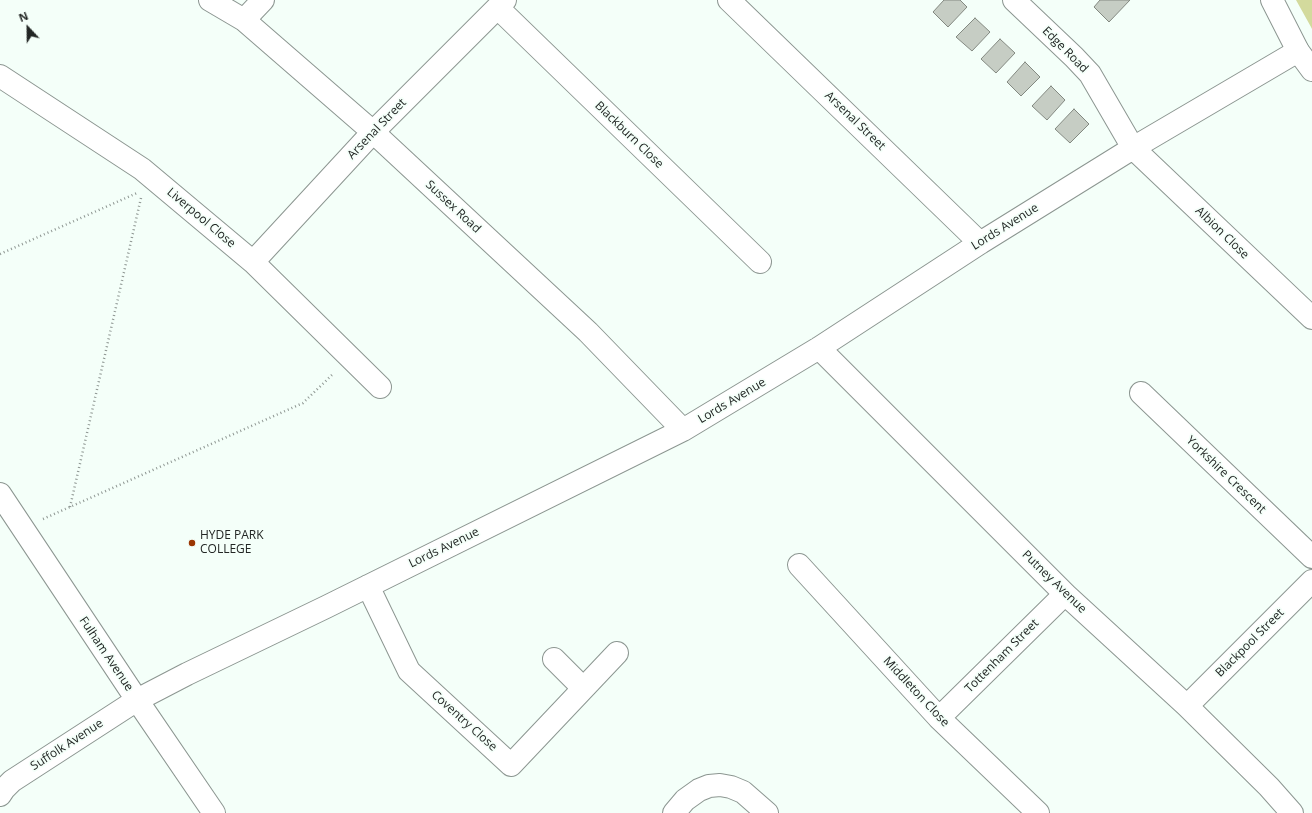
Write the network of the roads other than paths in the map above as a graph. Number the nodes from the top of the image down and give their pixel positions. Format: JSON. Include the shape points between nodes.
{"nodes":[{"id":1,"x":210,"y":0,"type":"edge"},
{"id":2,"x":264,"y":0,"type":"edge"},
{"id":3,"x":729,"y":0,"type":"edge"},
{"id":4,"x":1014,"y":0,"type":"edge"},
{"id":5,"x":1272,"y":0,"type":"edge"},
{"id":6,"x":501,"y":4,"type":"edge"},
{"id":7,"x":244,"y":20,"type":"junction"},
{"id":8,"x":1298,"y":51,"type":"junction"},
{"id":9,"x":1312,"y":70,"type":"edge"},
{"id":10,"x":0,"y":76,"type":"edge"},
{"id":11,"x":373,"y":132,"type":"junction"},
{"id":12,"x":1133,"y":148,"type":"junction"},
{"id":13,"x":980,"y":243,"type":"junction"},
{"id":14,"x":253,"y":262,"type":"junction"},
{"id":15,"x":760,"y":262,"type":"dead end"},
{"id":16,"x":1312,"y":318,"type":"edge"},
{"id":17,"x":819,"y":348,"type":"junction"},
{"id":18,"x":380,"y":387,"type":"dead end"},
{"id":19,"x":1141,"y":393,"type":"dead end"},
{"id":20,"x":683,"y":430,"type":"junction"},
{"id":21,"x":0,"y":494,"type":"edge"},
{"id":22,"x":1312,"y":557,"type":"edge"},
{"id":23,"x":799,"y":565,"type":"dead end"},
{"id":24,"x":1312,"y":581,"type":"edge"},
{"id":25,"x":368,"y":586,"type":"junction"},
{"id":26,"x":1065,"y":594,"type":"junction"},
{"id":27,"x":617,"y":653,"type":"dead end"},
{"id":28,"x":554,"y":659,"type":"dead end"},
{"id":29,"x":584,"y":688,"type":"junction"},
{"id":30,"x":137,"y":700,"type":"junction"},
{"id":31,"x":1187,"y":706,"type":"junction"},
{"id":32,"x":940,"y":718,"type":"junction"},
{"id":33,"x":0,"y":795,"type":"edge"},
{"id":34,"x":214,"y":813,"type":"edge"},
{"id":35,"x":674,"y":813,"type":"edge"},
{"id":36,"x":768,"y":813,"type":"edge"},
{"id":37,"x":1038,"y":813,"type":"edge"},
{"id":38,"x":1292,"y":813,"type":"edge"}],
"edges":[{"from":1,"to":7,"type":"street","name":"Sussex Road"},
{"from":2,"to":7,"type":"street"},
{"from":3,"to":13,"type":"street","name":"Arsenal Street"},
{"from":4,"to":12,"type":"street","name":"Edge Road","via":[[1090,74]]},
{"from":5,"to":8,"type":"street"},
{"from":6,"to":11,"type":"street","name":"Arsenal Street"},
{"from":6,"to":15,"type":"street","name":"Blackburn Close"},
{"from":7,"to":11,"type":"street","name":"Sussex Road"},
{"from":8,"to":9,"type":"street"},
{"from":8,"to":12,"type":"street","name":"Lords Avenue"},
{"from":10,"to":14,"type":"street","name":"Liverpool Close","via":[[142,169]]},
{"from":11,"to":14,"type":"street","name":"Arsenal Street"},
{"from":11,"to":20,"type":"street","name":"Sussex Road","via":[[588,332]]},
{"from":12,"to":13,"type":"street","name":"Lords Avenue"},
{"from":12,"to":16,"type":"street","name":"Albion Close"},
{"from":13,"to":17,"type":"street","name":"Lords Avenue"},
{"from":14,"to":18,"type":"street","name":"Liverpool Close"},
{"from":17,"to":20,"type":"street","name":"Lords Avenue"},
{"from":17,"to":26,"type":"street","name":"Putney Avenue"},
{"from":19,"to":22,"type":"street","name":"Yorkshire Crescent"},
{"from":20,"to":25,"type":"street","name":"Lords Avenue"},
{"from":21,"to":30,"type":"street","name":"Fulham Avenue"},
{"from":23,"to":32,"type":"street","name":"Middleton Close"},
{"from":24,"to":31,"type":"street","name":"Blackpool Street"},
{"from":25,"to":29,"type":"street","name":"Coventry Close","via":[[408,671],[511,765]]},
{"from":25,"to":30,"type":"street","name":"Lords Avenue"},
{"from":26,"to":31,"type":"street","name":"Putney Avenue"},
{"from":26,"to":32,"type":"street","name":"Tottenham Street"},
{"from":27,"to":29,"type":"street","name":"Coventry Close"},
{"from":28,"to":29,"type":"street"},
{"from":30,"to":33,"type":"street","name":"Suffolk Avenue","via":[[12,781]]},
{"from":30,"to":34,"type":"street","name":"Fulham Avenue"},
{"from":31,"to":38,"type":"street","name":"Putney Avenue"},
{"from":32,"to":37,"type":"street","name":"Middleton Close"},
{"from":35,"to":36,"type":"street","via":[[698,790],[720,785],[743,792]]}]}
